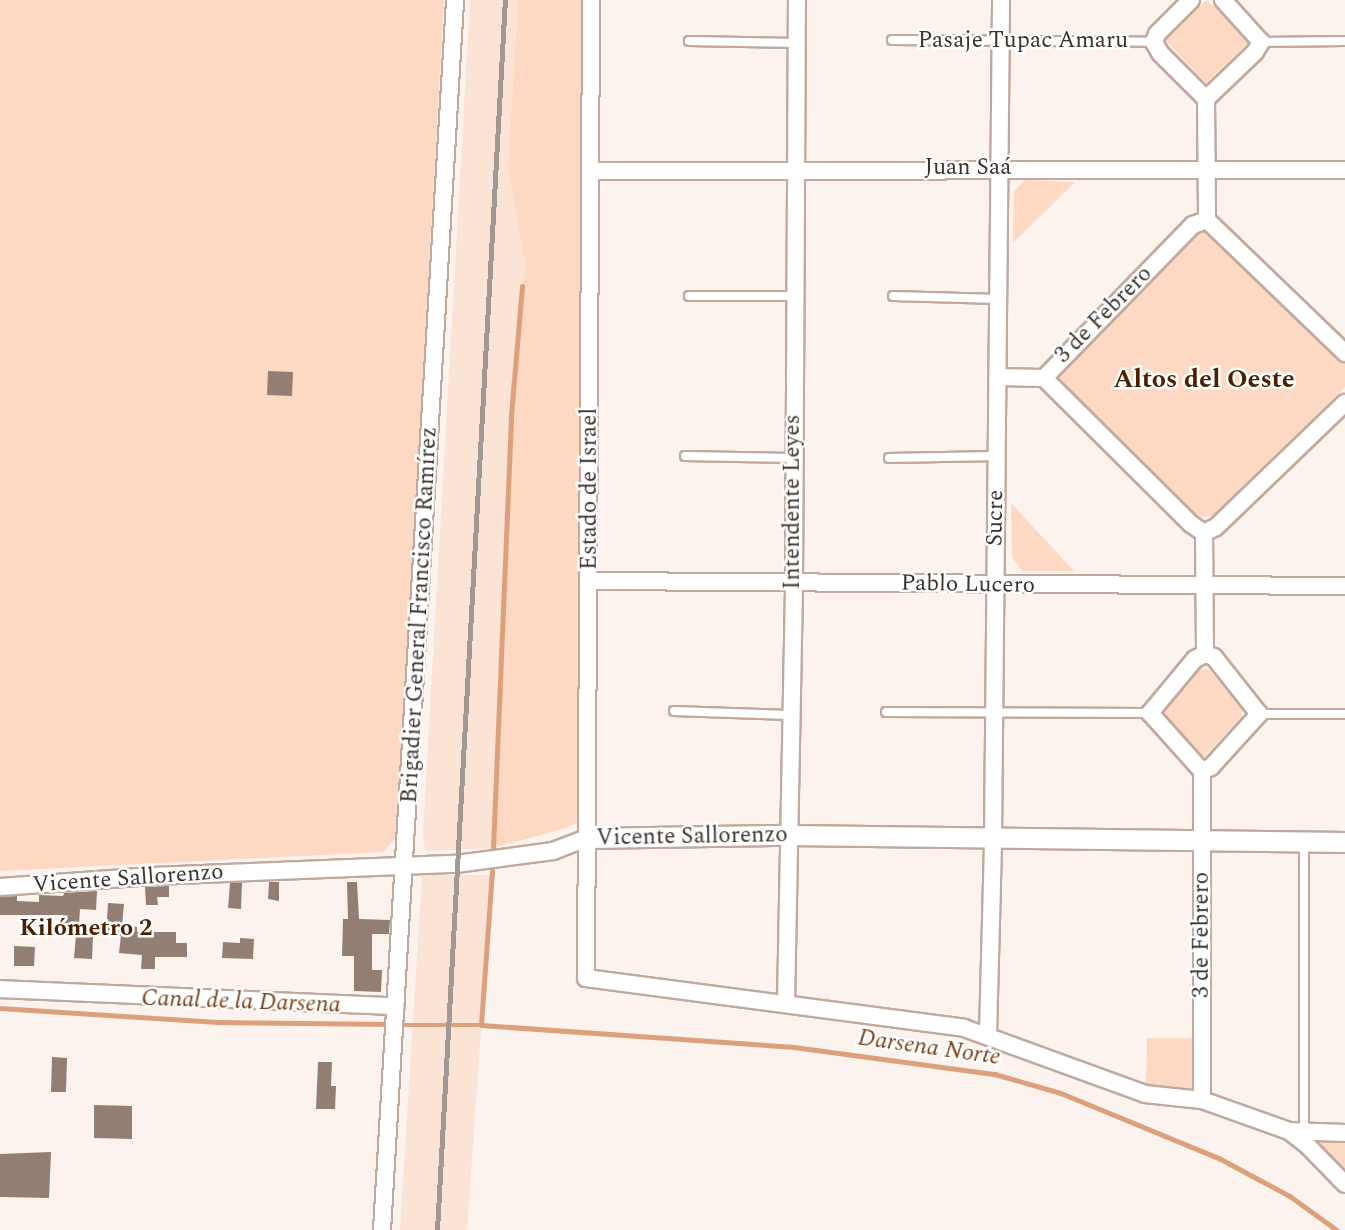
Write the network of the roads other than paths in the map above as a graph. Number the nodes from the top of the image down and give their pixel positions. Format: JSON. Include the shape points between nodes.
{"nodes":[{"id":1,"x":455,"y":0,"type":"edge"},
{"id":2,"x":591,"y":0,"type":"edge"},
{"id":3,"x":797,"y":0,"type":"edge"},
{"id":4,"x":1001,"y":0,"type":"edge"},
{"id":5,"x":1191,"y":0,"type":"edge"},
{"id":6,"x":1223,"y":0,"type":"edge"},
{"id":7,"x":892,"y":40,"type":"dead end"},
{"id":8,"x":689,"y":41,"type":"dead end"},
{"id":9,"x":1000,"y":41,"type":"junction"},
{"id":10,"x":1345,"y":41,"type":"edge"},
{"id":11,"x":1154,"y":42,"type":"junction"},
{"id":12,"x":797,"y":43,"type":"junction"},
{"id":13,"x":1261,"y":43,"type":"junction"},
{"id":14,"x":1206,"y":99,"type":"junction"},
{"id":15,"x":998,"y":168,"type":"junction"},
{"id":16,"x":795,"y":169,"type":"junction"},
{"id":17,"x":590,"y":170,"type":"junction"},
{"id":18,"x":1345,"y":170,"type":"edge"},
{"id":19,"x":1207,"y":171,"type":"junction"},
{"id":20,"x":1207,"y":220,"type":"junction"},
{"id":21,"x":689,"y":296,"type":"dead end"},
{"id":22,"x":794,"y":296,"type":"junction"},
{"id":23,"x":893,"y":296,"type":"dead end"},
{"id":24,"x":998,"y":299,"type":"junction"},
{"id":25,"x":1345,"y":353,"type":"edge"},
{"id":26,"x":998,"y":377,"type":"junction"},
{"id":27,"x":1044,"y":378,"type":"junction"},
{"id":28,"x":1345,"y":403,"type":"edge"},
{"id":29,"x":685,"y":456,"type":"dead end"},
{"id":30,"x":997,"y":456,"type":"junction"},
{"id":31,"x":793,"y":458,"type":"junction"},
{"id":32,"x":889,"y":458,"type":"dead end"},
{"id":33,"x":1204,"y":533,"type":"junction"},
{"id":34,"x":590,"y":581,"type":"junction"},
{"id":35,"x":794,"y":583,"type":"junction"},
{"id":36,"x":996,"y":585,"type":"junction"},
{"id":37,"x":1345,"y":586,"type":"edge"},
{"id":38,"x":1205,"y":587,"type":"junction"},
{"id":39,"x":1205,"y":654,"type":"junction"},
{"id":40,"x":674,"y":711,"type":"dead end"},
{"id":41,"x":886,"y":712,"type":"dead end"},
{"id":42,"x":1150,"y":713,"type":"junction"},
{"id":43,"x":995,"y":714,"type":"junction"},
{"id":44,"x":1259,"y":714,"type":"junction"},
{"id":45,"x":1345,"y":714,"type":"edge"},
{"id":46,"x":790,"y":715,"type":"junction"},
{"id":47,"x":1202,"y":771,"type":"junction"},
{"id":48,"x":789,"y":835,"type":"junction"},
{"id":49,"x":587,"y":838,"type":"junction"},
{"id":50,"x":993,"y":838,"type":"junction"},
{"id":51,"x":1202,"y":840,"type":"junction"},
{"id":52,"x":1304,"y":842,"type":"junction"},
{"id":53,"x":1345,"y":842,"type":"edge"},
{"id":54,"x":406,"y":865,"type":"junction"},
{"id":55,"x":0,"y":887,"type":"edge"},
{"id":56,"x":0,"y":989,"type":"edge"},
{"id":57,"x":786,"y":1004,"type":"junction"},
{"id":58,"x":395,"y":1018,"type":"junction"},
{"id":59,"x":988,"y":1035,"type":"junction"},
{"id":60,"x":1202,"y":1100,"type":"junction"},
{"id":61,"x":1296,"y":1131,"type":"junction"},
{"id":62,"x":1345,"y":1133,"type":"edge"},
{"id":63,"x":1345,"y":1184,"type":"edge"},
{"id":64,"x":382,"y":1230,"type":"edge"}],
"edges":[{"from":1,"to":54,"type":"street","name":"Brigadier General Francisco Ramírez"},
{"from":2,"to":17,"type":"street","name":"Estado de Israel"},
{"from":3,"to":12,"type":"street","name":"Intendente Leyes"},
{"from":4,"to":9,"type":"street","name":"Sucre"},
{"from":5,"to":11,"type":"street"},
{"from":6,"to":13,"type":"street"},
{"from":7,"to":9,"type":"lane","name":"Pasaje Tupac Amaru"},
{"from":8,"to":12,"type":"lane"},
{"from":9,"to":11,"type":"lane","name":"Pasaje Tupac Amaru"},
{"from":9,"to":15,"type":"street","name":"Sucre"},
{"from":10,"to":13,"type":"lane"},
{"from":11,"to":14,"type":"street"},
{"from":12,"to":16,"type":"street","name":"Intendente Leyes"},
{"from":13,"to":14,"type":"street"},
{"from":14,"to":19,"type":"street"},
{"from":15,"to":16,"type":"street","name":"Juan Saá"},
{"from":15,"to":19,"type":"street","name":"Juan Saá"},
{"from":15,"to":24,"type":"street","name":"Sucre"},
{"from":16,"to":17,"type":"street","name":"Juan Saá"},
{"from":16,"to":22,"type":"street","name":"Intendente Leyes"},
{"from":17,"to":34,"type":"street","name":"Estado de Israel"},
{"from":18,"to":19,"type":"street","name":"Juan Saá"},
{"from":19,"to":20,"type":"street"},
{"from":20,"to":25,"type":"street"},
{"from":20,"to":27,"type":"street","name":"3 de Febrero","via":[[1193,225]]},
{"from":21,"to":22,"type":"lane"},
{"from":22,"to":31,"type":"street","name":"Intendente Leyes"},
{"from":23,"to":24,"type":"lane"},
{"from":24,"to":26,"type":"street","name":"Sucre"},
{"from":26,"to":27,"type":"street"},
{"from":26,"to":30,"type":"street","name":"Sucre"},
{"from":27,"to":33,"type":"street","name":"3 de Febrero"},
{"from":28,"to":33,"type":"street","via":[[1216,527]]},
{"from":29,"to":31,"type":"lane"},
{"from":30,"to":32,"type":"lane"},
{"from":30,"to":36,"type":"street","name":"Sucre"},
{"from":31,"to":35,"type":"street","name":"Intendente Leyes"},
{"from":33,"to":38,"type":"street"},
{"from":34,"to":35,"type":"street","name":"Pablo Lucero"},
{"from":34,"to":49,"type":"street","name":"Estado de Israel"},
{"from":35,"to":36,"type":"street","name":"Pablo Lucero"},
{"from":35,"to":46,"type":"street","name":"Intendente Leyes"},
{"from":36,"to":38,"type":"street","name":"Pablo Lucero"},
{"from":36,"to":43,"type":"street","name":"Sucre"},
{"from":37,"to":38,"type":"street","name":"Pablo Lucero"},
{"from":38,"to":39,"type":"street"},
{"from":39,"to":42,"type":"street","via":[[1195,659]]},
{"from":39,"to":44,"type":"street","via":[[1214,657]]},
{"from":40,"to":46,"type":"lane"},
{"from":41,"to":43,"type":"lane"},
{"from":42,"to":43,"type":"lane"},
{"from":42,"to":47,"type":"street"},
{"from":43,"to":50,"type":"street","name":"Sucre"},
{"from":44,"to":45,"type":"lane"},
{"from":44,"to":47,"type":"street","via":[[1211,767]]},
{"from":46,"to":48,"type":"street","name":"Intendente Leyes"},
{"from":47,"to":51,"type":"street","name":"3 de Febrero"},
{"from":48,"to":49,"type":"street","name":"Vicente Sallorenzo"},
{"from":48,"to":50,"type":"street","name":"Vicente Sallorenzo"},
{"from":48,"to":57,"type":"street","name":"Intendente Leyes"},
{"from":49,"to":54,"type":"street","name":"Vicente Sallorenzo","via":[[515,858]]},
{"from":49,"to":57,"type":"street","name":"Estado de Israel","via":[[586,978]]},
{"from":50,"to":51,"type":"street","name":"Vicente Sallorenzo"},
{"from":50,"to":59,"type":"street","name":"Sucre"},
{"from":51,"to":52,"type":"street","name":"Vicente Sallorenzo"},
{"from":51,"to":60,"type":"street","name":"3 de Febrero"},
{"from":52,"to":53,"type":"street","name":"Vicente Sallorenzo"},
{"from":52,"to":61,"type":"lane"},
{"from":54,"to":55,"type":"street","name":"Vicente Sallorenzo"},
{"from":54,"to":58,"type":"street","name":"Brigadier General Francisco Ramírez"},
{"from":56,"to":58,"type":"street"},
{"from":57,"to":59,"type":"street"},
{"from":58,"to":64,"type":"street","name":"Brigadier General Francisco Ramírez"},
{"from":59,"to":60,"type":"street","via":[[1145,1094]]},
{"from":60,"to":61,"type":"street"},
{"from":61,"to":62,"type":"street"},
{"from":61,"to":63,"type":"street"}]}
